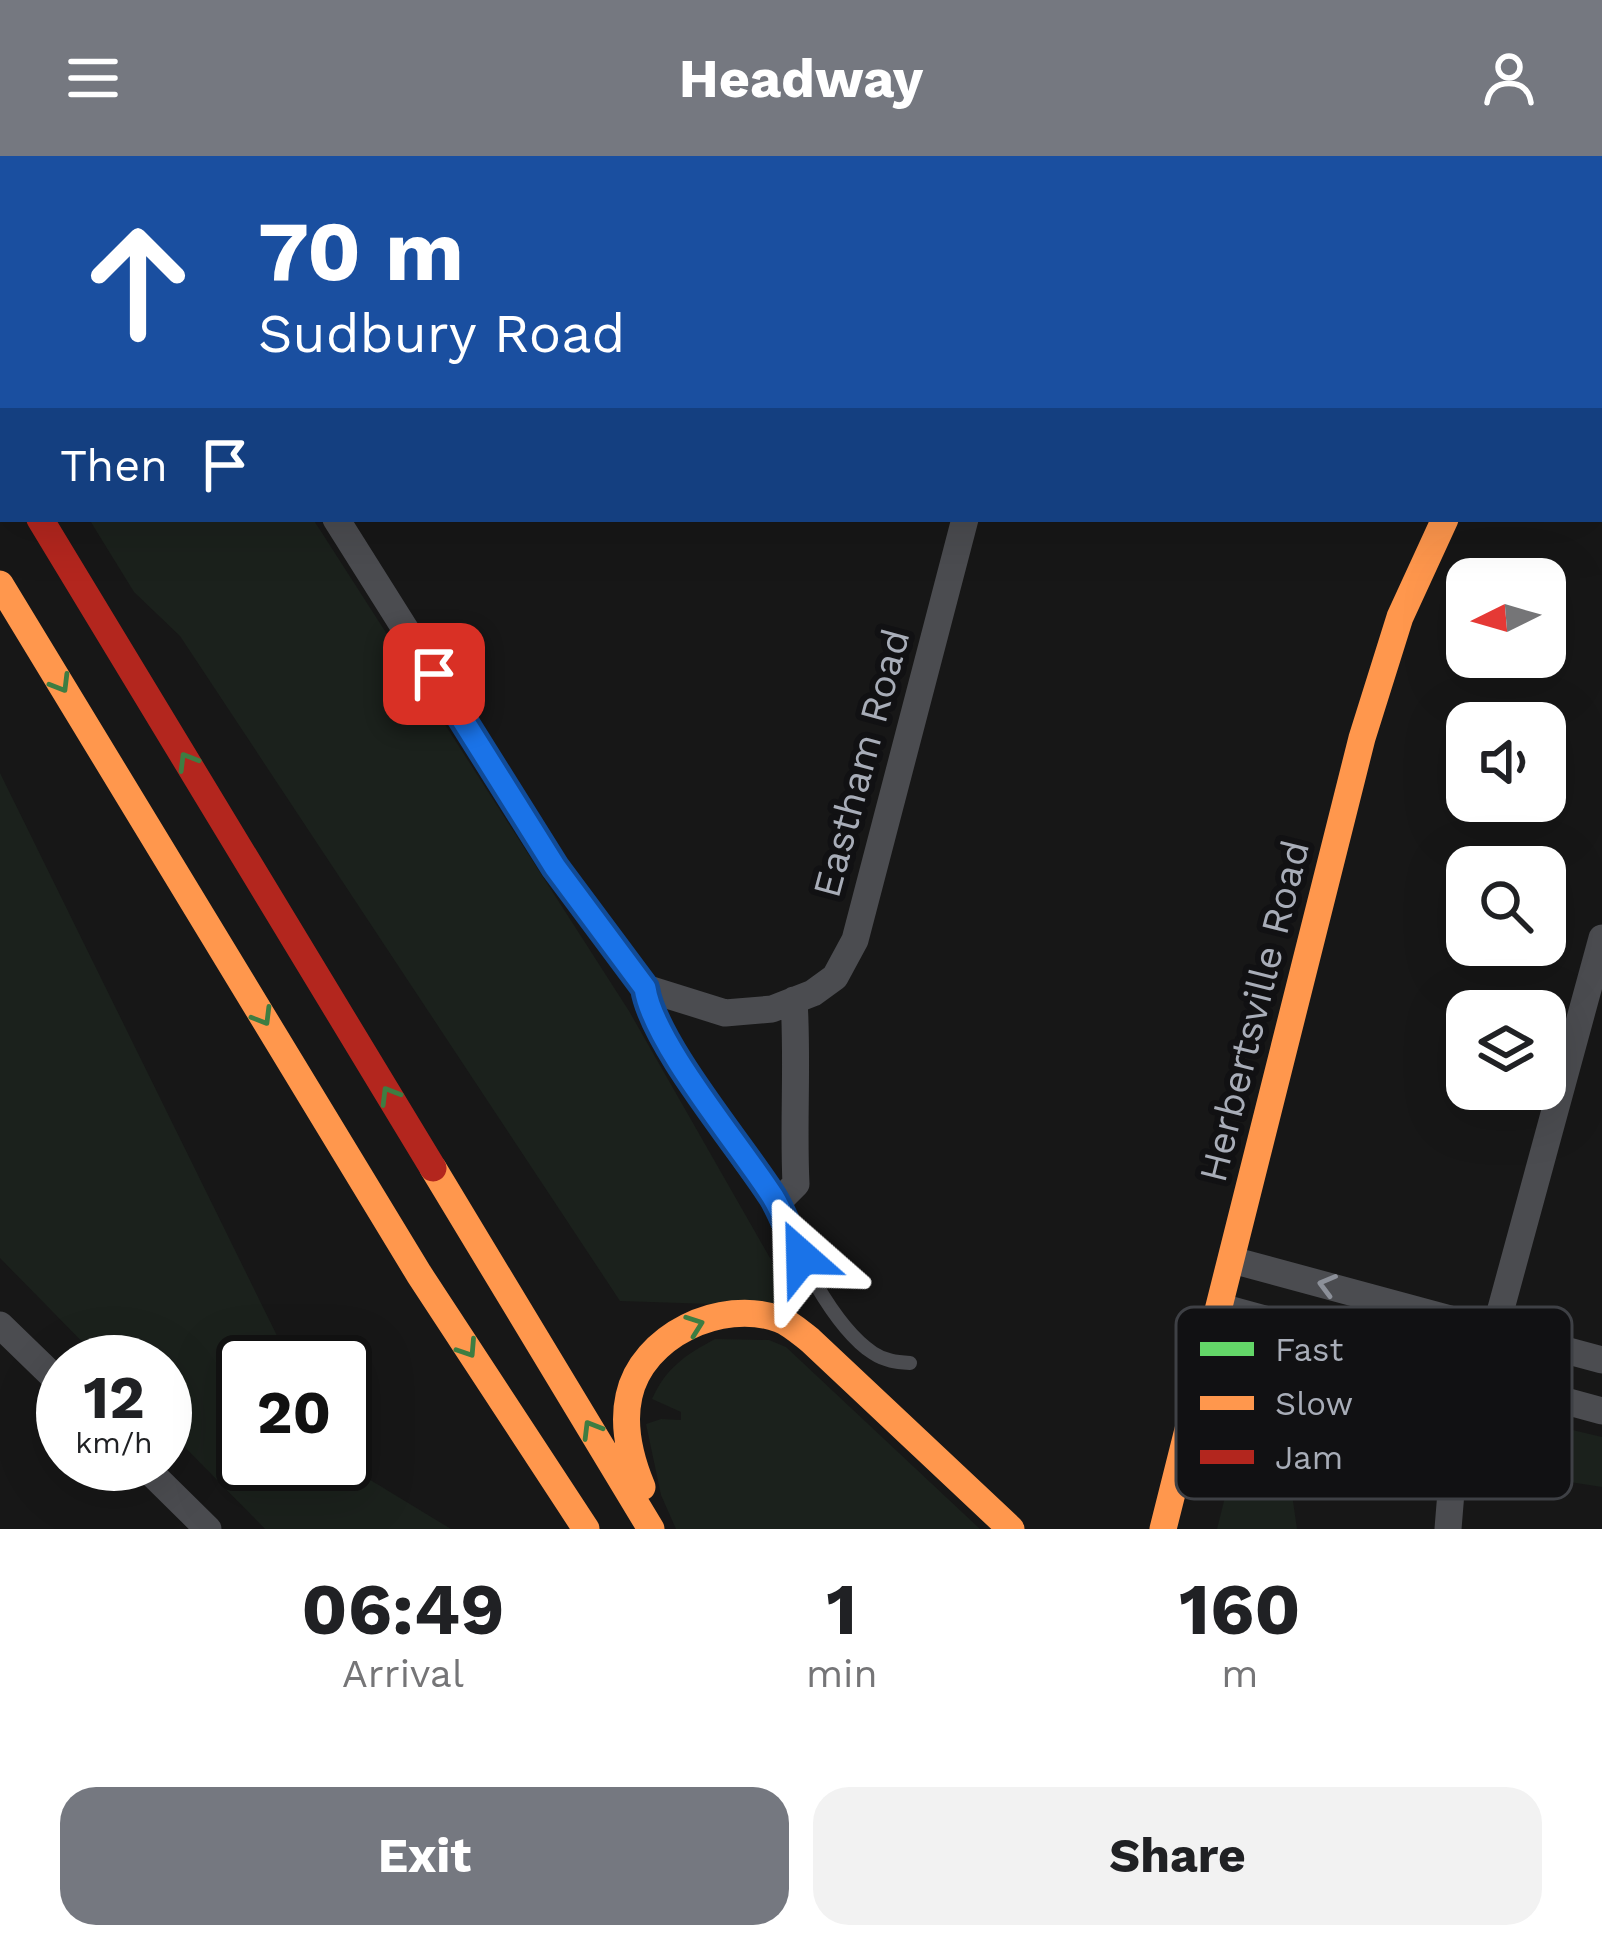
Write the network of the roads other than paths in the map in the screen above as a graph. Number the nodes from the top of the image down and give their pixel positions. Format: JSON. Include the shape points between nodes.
{"nodes":[{"id":1,"x":42,"y":522,"type":"edge"},
{"id":2,"x":338,"y":522,"type":"edge"},
{"id":3,"x":963,"y":522,"type":"edge"},
{"id":4,"x":1444,"y":522,"type":"edge"},
{"id":5,"x":0,"y":584,"type":"edge"},
{"id":6,"x":1602,"y":938,"type":"edge"},
{"id":7,"x":645,"y":988,"type":"junction"},
{"id":8,"x":794,"y":1000,"type":"junction"},
{"id":9,"x":786,"y":1194,"type":"junction"},
{"id":10,"x":1232,"y":1260,"type":"junction"},
{"id":11,"x":1220,"y":1307,"type":"edge"},
{"id":12,"x":1410,"y":1307,"type":"edge"},
{"id":13,"x":1500,"y":1307,"type":"edge"},
{"id":14,"x":0,"y":1325,"type":"edge"},
{"id":15,"x":1572,"y":1351,"type":"edge"},
{"id":16,"x":36,"y":1360,"type":"edge"},
{"id":17,"x":1602,"y":1360,"type":"edge"},
{"id":18,"x":910,"y":1363,"type":"dead end"},
{"id":19,"x":1572,"y":1403,"type":"edge"},
{"id":20,"x":1602,"y":1411,"type":"edge"},
{"id":21,"x":1176,"y":1478,"type":"edge"},
{"id":22,"x":169,"y":1491,"type":"edge"},
{"id":23,"x":1450,"y":1499,"type":"edge"},
{"id":24,"x":208,"y":1529,"type":"edge"},
{"id":25,"x":586,"y":1529,"type":"edge"},
{"id":26,"x":651,"y":1529,"type":"edge"},
{"id":27,"x":663,"y":1529,"type":"edge"},
{"id":28,"x":1011,"y":1529,"type":"edge"},
{"id":29,"x":1163,"y":1529,"type":"edge"},
{"id":30,"x":1448,"y":1529,"type":"edge"}],
"edges":[{"from":26,"to":1,"type":"main road","one_way":true},
{"from":2,"to":7,"type":"street","via":[[555,867]]},
{"from":3,"to":8,"type":"street","name":"Eastham Road","via":[[855,940],[835,976]]},
{"from":4,"to":10,"type":"main road","name":"Herbertsville Road","via":[[1400,617],[1362,738]]},
{"from":5,"to":25,"type":"main road","one_way":true,"via":[[407,1254]]},
{"from":6,"to":13,"type":"street"},
{"from":7,"to":8,"type":"street","via":[[725,1012]]},
{"from":7,"to":9,"type":"street","via":[[674,1053]]},
{"from":8,"to":9,"type":"street","via":[[799,1075]]},
{"from":9,"to":18,"type":"lane","via":[[810,1271],[856,1338],[886,1360]]},
{"from":10,"to":11,"type":"main road","name":"Herbertsville Road"},
{"from":12,"to":10,"type":"street","one_way":true},
{"from":14,"to":16,"type":"street"},
{"from":15,"to":17,"type":"street"},
{"from":19,"to":20,"type":"street"},
{"from":21,"to":29,"type":"main road","name":"Herbertsville Road"},
{"from":22,"to":24,"type":"street"},
{"from":23,"to":30,"type":"street"},
{"from":27,"to":28,"type":"main road","one_way":true,"via":[[634,1469],[628,1396],[650,1353],[683,1326],[729,1315],[778,1318]]}]}
